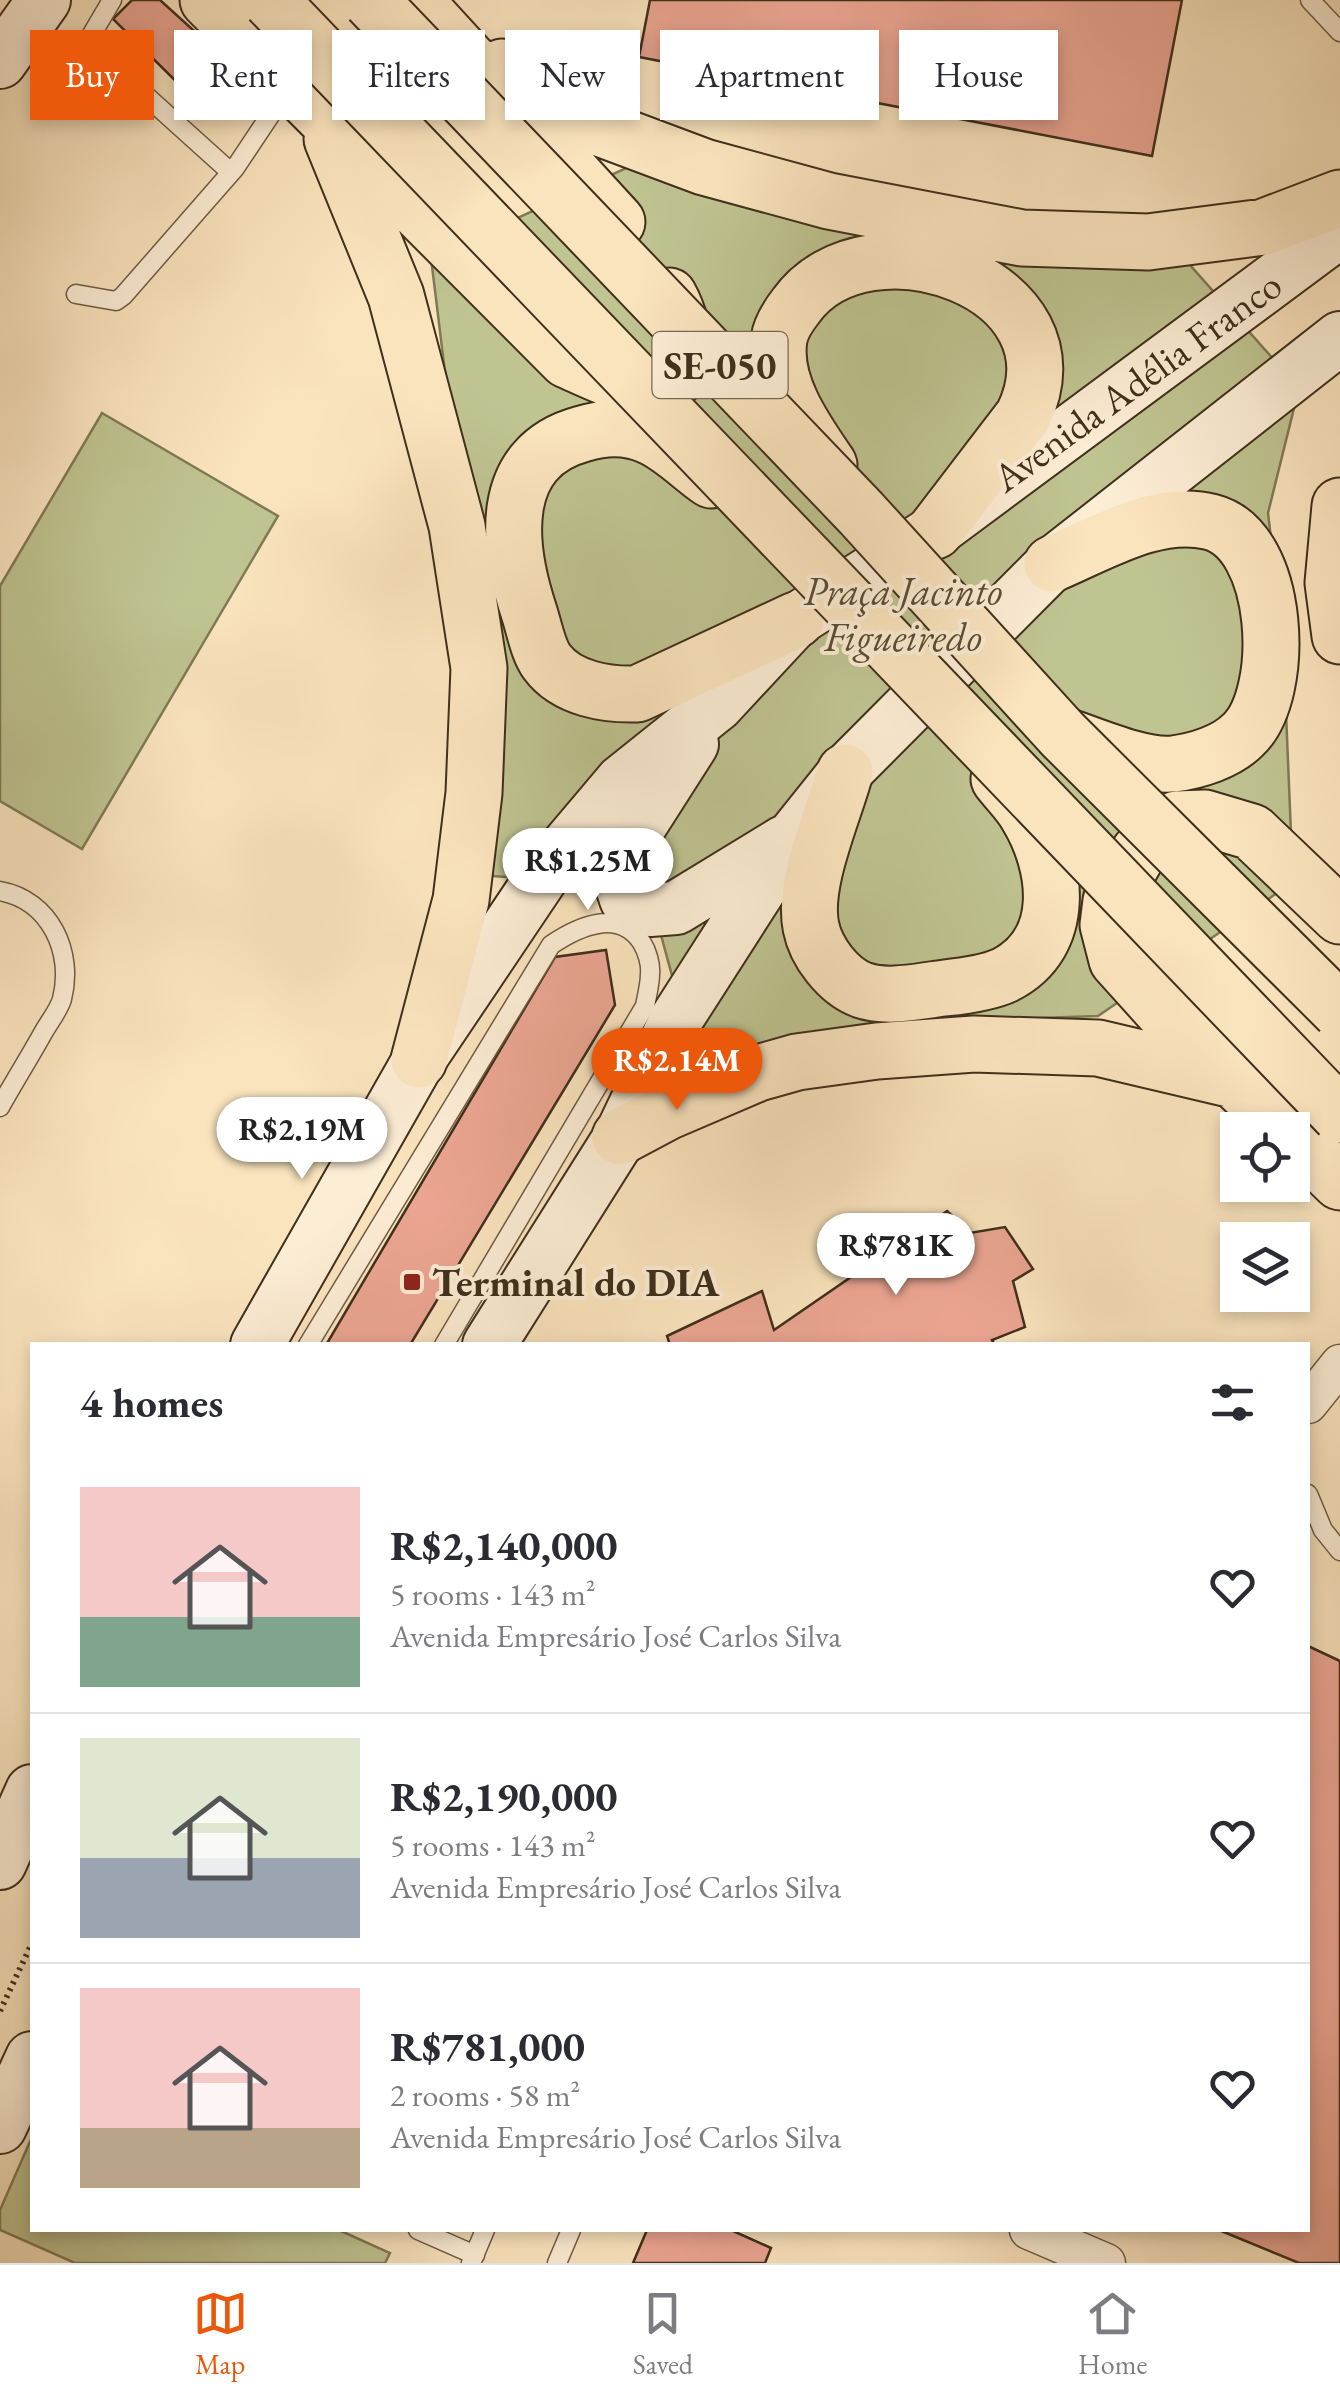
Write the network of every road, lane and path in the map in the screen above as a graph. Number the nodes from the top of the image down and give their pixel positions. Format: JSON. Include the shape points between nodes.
{"nodes":[{"id":1,"x":44,"y":0,"type":"edge"},
{"id":2,"x":112,"y":0,"type":"edge"},
{"id":3,"x":208,"y":0,"type":"edge"},
{"id":4,"x":270,"y":0,"type":"edge"},
{"id":5,"x":370,"y":0,"type":"edge"},
{"id":6,"x":1310,"y":0,"type":"edge"},
{"id":7,"x":430,"y":16,"type":"edge"},
{"id":8,"x":238,"y":30,"type":"edge"},
{"id":9,"x":1340,"y":32,"type":"edge"},
{"id":10,"x":0,"y":62,"type":"edge"},
{"id":11,"x":312,"y":103,"type":"edge"},
{"id":12,"x":312,"y":109,"type":"edge"},
{"id":13,"x":284,"y":120,"type":"edge"},
{"id":14,"x":235,"y":168,"type":"junction"},
{"id":15,"x":1340,"y":198,"type":"edge"},
{"id":16,"x":1340,"y":231,"type":"edge"},
{"id":17,"x":76,"y":294,"type":"dead end"},
{"id":18,"x":1340,"y":338,"type":"edge"},
{"id":19,"x":1340,"y":506,"type":"edge"},
{"id":20,"x":759,"y":512,"type":"junction"},
{"id":21,"x":861,"y":512,"type":"junction"},
{"id":22,"x":935,"y":530,"type":"junction"},
{"id":23,"x":1052,"y":564,"type":"junction"},
{"id":24,"x":796,"y":620,"type":"junction"},
{"id":25,"x":1340,"y":636,"type":"edge"},
{"id":26,"x":717,"y":705,"type":"junction"},
{"id":27,"x":962,"y":718,"type":"junction"},
{"id":28,"x":1064,"y":735,"type":"junction"},
{"id":29,"x":845,"y":772,"type":"junction"},
{"id":30,"x":793,"y":836,"type":"junction"},
{"id":31,"x":0,"y":891,"type":"edge"},
{"id":32,"x":632,"y":910,"type":"junction"},
{"id":33,"x":1340,"y":916,"type":"edge"},
{"id":34,"x":1340,"y":1010,"type":"edge"},
{"id":35,"x":419,"y":1060,"type":"junction"},
{"id":36,"x":1238,"y":1081,"type":"junction"},
{"id":37,"x":0,"y":1107,"type":"edge"},
{"id":38,"x":1270,"y":1112,"type":"edge"},
{"id":39,"x":1340,"y":1115,"type":"edge"},
{"id":40,"x":620,"y":1136,"type":"junction"},
{"id":41,"x":1310,"y":1152,"type":"edge"},
{"id":42,"x":1340,"y":1182,"type":"edge"},
{"id":43,"x":259,"y":1342,"type":"edge"},
{"id":44,"x":310,"y":1342,"type":"edge"},
{"id":45,"x":446,"y":1342,"type":"edge"},
{"id":46,"x":491,"y":1342,"type":"edge"},
{"id":47,"x":1340,"y":1364,"type":"edge"},
{"id":48,"x":1310,"y":1402,"type":"edge"},
{"id":49,"x":1310,"y":1499,"type":"edge"},
{"id":50,"x":1340,"y":1551,"type":"edge"},
{"id":51,"x":26,"y":1793,"type":"edge"},
{"id":52,"x":0,"y":1863,"type":"edge"},
{"id":53,"x":30,"y":1947,"type":"edge"},
{"id":54,"x":0,"y":2011,"type":"edge"},
{"id":55,"x":30,"y":2062,"type":"edge"},
{"id":56,"x":0,"y":2127,"type":"edge"},
{"id":57,"x":422,"y":2232,"type":"edge"},
{"id":58,"x":485,"y":2232,"type":"edge"},
{"id":59,"x":571,"y":2232,"type":"edge"},
{"id":60,"x":1034,"y":2232,"type":"edge"},
{"id":61,"x":473,"y":2259,"type":"edge"},
{"id":62,"x":557,"y":2263,"type":"edge"},
{"id":63,"x":1106,"y":2263,"type":"edge"}],
"edges":[{"from":1,"to":10,"type":"main road"},
{"from":2,"to":14,"type":"lane","via":[[92,34],[94,49],[226,168]]},
{"from":3,"to":8,"type":"main road"},
{"from":4,"to":20,"type":"main road","number":"SE-050","bridge":true},
{"from":5,"to":21,"type":"main road","number":"SE-050","bridge":true},
{"from":6,"to":9,"type":"lane"},
{"from":7,"to":11,"type":"main road","via":[[641,247],[673,301],[685,338],[674,379],[639,387],[566,360]]},
{"from":7,"to":15,"type":"main road","via":[[597,127],[704,167],[829,200],[1022,238],[1166,240],[1264,227]]},
{"from":12,"to":35,"type":"main road","via":[[396,296],[458,526],[479,668],[478,746],[461,900]]},
{"from":13,"to":14,"type":"lane"},
{"from":14,"to":17,"type":"lane","via":[[123,296],[116,301]]},
{"from":16,"to":22,"type":"main road","name":"Avenida Adélia Franco"},
{"from":18,"to":23,"type":"main road"},
{"from":19,"to":25,"type":"main road","via":[[1333,583]]},
{"from":20,"to":24,"type":"main road","bridge":true,"via":[[634,431],[592,431],[546,448],[524,475],[512,531],[546,661],[584,687],[637,694]]},
{"from":20,"to":27,"type":"main road","number":"SE-050","bridge":true},
{"from":21,"to":22,"type":"main road","bridge":true,"via":[[802,426],[788,396],[779,340],[788,317],[820,280],[877,260],[914,263],[978,281],[1005,300],[1033,354],[1031,399],[1022,416]]},
{"from":21,"to":28,"type":"main road","number":"SE-050","bridge":true},
{"from":22,"to":24,"type":"main road","name":"Avenida Adélia Franco"},
{"from":23,"to":28,"type":"main road","via":[[1132,528],[1212,522],[1246,545],[1269,609],[1259,714],[1223,749],[1170,764]]},
{"from":23,"to":29,"type":"main road"},
{"from":24,"to":26,"type":"main road","name":"Avenida Adélia Franco"},
{"from":26,"to":32,"type":"main road","via":[[618,860]]},
{"from":26,"to":35,"type":"main road","via":[[622,781],[546,871]]},
{"from":27,"to":29,"type":"main road","via":[[967,738],[1027,815],[1046,856],[1054,900],[1049,922],[1024,962],[1002,976],[878,994],[843,980],[828,962],[812,930],[808,891]]},
{"from":27,"to":39,"type":"main road","bridge":true},
{"from":28,"to":34,"type":"main road","bridge":true},
{"from":29,"to":30,"type":"main road"},
{"from":30,"to":32,"type":"main road","via":[[676,908]]},
{"from":30,"to":40,"type":"main road","via":[[678,1018]]},
{"from":31,"to":37,"type":"lane","via":[[48,917],[65,968],[62,1001]]},
{"from":32,"to":44,"type":"lane","via":[[550,944]]},
{"from":32,"to":45,"type":"lane","via":[[651,972],[646,1006]]},
{"from":33,"to":36,"type":"main road","via":[[1252,832],[1177,818],[1139,852],[1112,901],[1108,925],[1117,960]]},
{"from":35,"to":43,"type":"main road"},
{"from":36,"to":38,"type":"main road"},
{"from":36,"to":40,"type":"main road","via":[[1098,1048],[974,1044],[877,1051],[758,1073]]},
{"from":40,"to":46,"type":"main road"},
{"from":41,"to":42,"type":"main road"},
{"from":47,"to":48,"type":"street"},
{"from":49,"to":50,"type":"lane","via":[[1322,1530]]},
{"from":51,"to":52,"type":"main road"},
{"from":53,"to":54,"type":"path"},
{"from":55,"to":56,"type":"main road"},
{"from":57,"to":61,"type":"lane"},
{"from":58,"to":61,"type":"lane"},
{"from":59,"to":62,"type":"lane"},
{"from":60,"to":63,"type":"street"}]}
